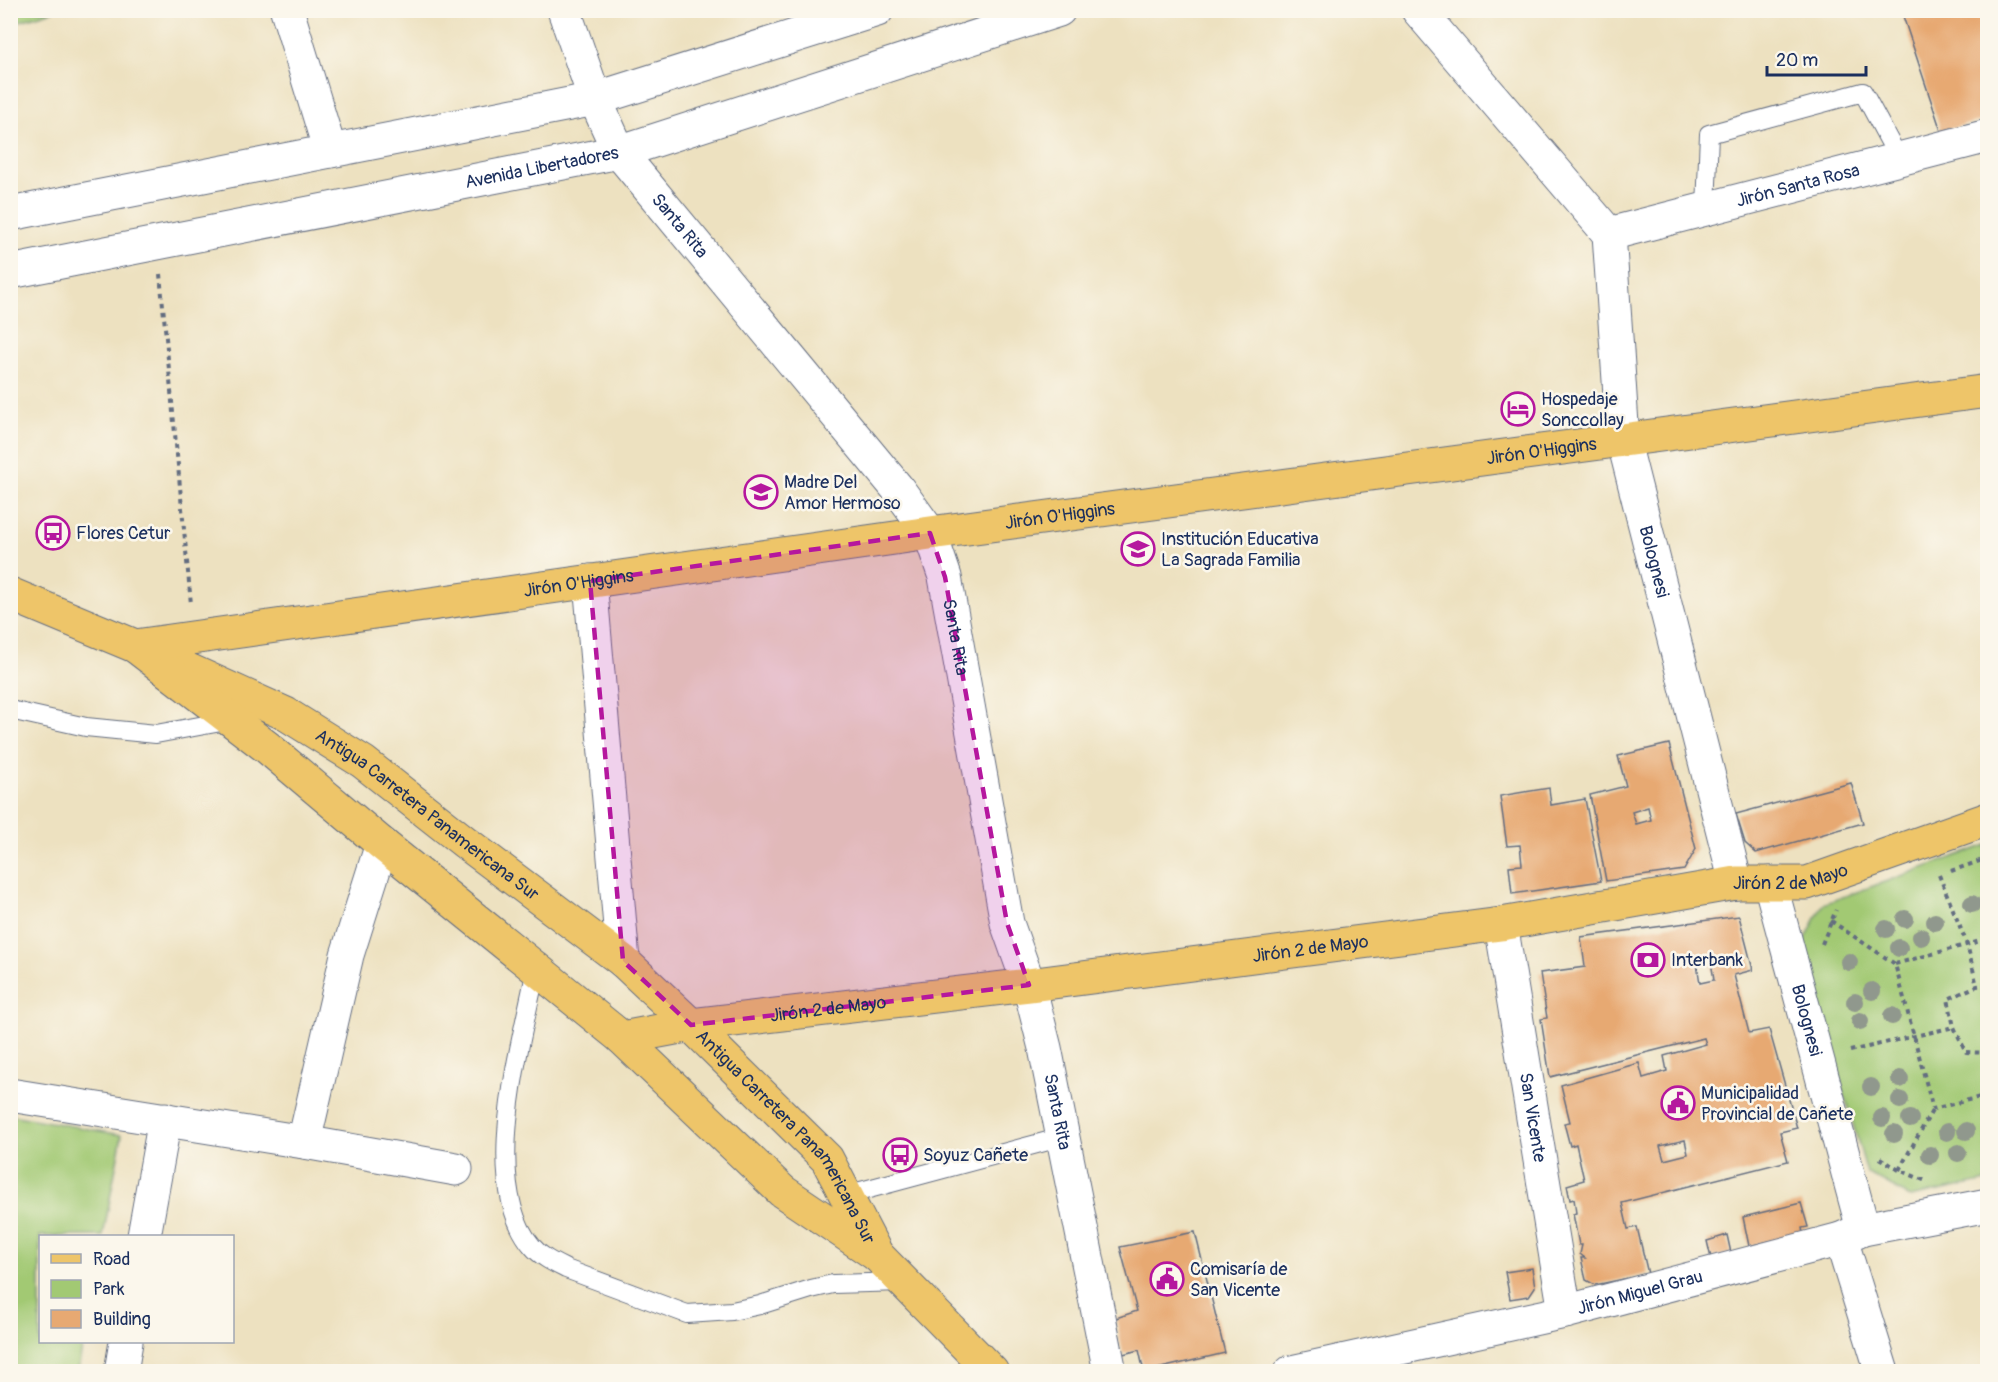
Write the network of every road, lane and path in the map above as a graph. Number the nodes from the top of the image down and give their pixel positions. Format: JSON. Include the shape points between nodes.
{"nodes":[{"id":1,"x":286,"y":10,"type":"edge"},
{"id":2,"x":564,"y":10,"type":"edge"},
{"id":3,"x":877,"y":10,"type":"edge"},
{"id":4,"x":1059,"y":10,"type":"edge"},
{"id":5,"x":1419,"y":10,"type":"edge"},
{"id":6,"x":595,"y":99,"type":"junction"},
{"id":7,"x":1988,"y":136,"type":"edge"},
{"id":8,"x":330,"y":151,"type":"junction"},
{"id":9,"x":619,"y":152,"type":"junction"},
{"id":10,"x":1899,"y":159,"type":"junction"},
{"id":11,"x":1706,"y":208,"type":"junction"},
{"id":12,"x":10,"y":214,"type":"edge"},
{"id":13,"x":1609,"y":234,"type":"junction"},
{"id":14,"x":158,"y":244,"type":"junction"},
{"id":15,"x":10,"y":272,"type":"edge"},
{"id":16,"x":1988,"y":391,"type":"edge"},
{"id":17,"x":1623,"y":439,"type":"junction"},
{"id":18,"x":930,"y":533,"type":"junction"},
{"id":19,"x":590,"y":581,"type":"junction"},
{"id":20,"x":10,"y":594,"type":"edge"},
{"id":21,"x":194,"y":637,"type":"junction"},
{"id":22,"x":135,"y":646,"type":"junction"},
{"id":23,"x":10,"y":710,"type":"edge"},
{"id":24,"x":232,"y":720,"type":"junction"},
{"id":25,"x":1988,"y":819,"type":"edge"},
{"id":26,"x":382,"y":844,"type":"junction"},
{"id":27,"x":1939,"y":874,"type":"dead end"},
{"id":28,"x":1736,"y":883,"type":"junction"},
{"id":29,"x":1770,"y":883,"type":"junction"},
{"id":30,"x":1835,"y":911,"type":"dead end"},
{"id":31,"x":1831,"y":921,"type":"junction"},
{"id":32,"x":1501,"y":924,"type":"junction"},
{"id":33,"x":1988,"y":939,"type":"edge"},
{"id":34,"x":1967,"y":944,"type":"junction"},
{"id":35,"x":1820,"y":950,"type":"dead end"},
{"id":36,"x":623,"y":961,"type":"junction"},
{"id":37,"x":1895,"y":964,"type":"junction"},
{"id":38,"x":536,"y":969,"type":"junction"},
{"id":39,"x":1029,"y":985,"type":"junction"},
{"id":40,"x":1988,"y":985,"type":"edge"},
{"id":41,"x":1977,"y":986,"type":"junction"},
{"id":42,"x":691,"y":1025,"type":"junction"},
{"id":43,"x":1954,"y":1027,"type":"junction"},
{"id":44,"x":1914,"y":1036,"type":"junction"},
{"id":45,"x":622,"y":1038,"type":"junction"},
{"id":46,"x":1846,"y":1052,"type":"dead end"},
{"id":47,"x":1988,"y":1053,"type":"edge"},
{"id":48,"x":10,"y":1095,"type":"edge"},
{"id":49,"x":1988,"y":1095,"type":"edge"},
{"id":50,"x":1933,"y":1109,"type":"junction"},
{"id":51,"x":165,"y":1119,"type":"junction"},
{"id":52,"x":1064,"y":1137,"type":"junction"},
{"id":53,"x":304,"y":1142,"type":"junction"},
{"id":54,"x":1877,"y":1156,"type":"dead end"},
{"id":55,"x":456,"y":1169,"type":"dead end"},
{"id":56,"x":1899,"y":1170,"type":"junction"},
{"id":57,"x":1935,"y":1179,"type":"dead end"},
{"id":58,"x":846,"y":1195,"type":"junction"},
{"id":59,"x":1988,"y":1204,"type":"edge"},
{"id":60,"x":1852,"y":1234,"type":"junction"},
{"id":61,"x":144,"y":1235,"type":"edge"},
{"id":62,"x":877,"y":1255,"type":"junction"},
{"id":63,"x":903,"y":1282,"type":"junction"},
{"id":64,"x":1565,"y":1312,"type":"junction"},
{"id":65,"x":126,"y":1343,"type":"edge"},
{"id":66,"x":121,"y":1371,"type":"edge"},
{"id":67,"x":992,"y":1371,"type":"edge"},
{"id":68,"x":1110,"y":1371,"type":"edge"},
{"id":69,"x":1291,"y":1371,"type":"edge"},
{"id":70,"x":1882,"y":1371,"type":"edge"}],
"edges":[{"from":1,"to":8,"type":"street"},
{"from":2,"to":6,"type":"street","name":"Santa Rita"},
{"from":3,"to":6,"type":"street"},
{"from":4,"to":9,"type":"street","name":"Avenida Libertadores"},
{"from":5,"to":13,"type":"street"},
{"from":6,"to":8,"type":"street"},
{"from":6,"to":9,"type":"street","name":"Santa Rita"},
{"from":7,"to":10,"type":"street","name":"Jirón Santa Rosa"},
{"from":8,"to":12,"type":"street"},
{"from":9,"to":14,"type":"street","name":"Avenida Libertadores"},
{"from":9,"to":18,"type":"street","name":"Santa Rita","via":[[898,489]]},
{"from":10,"to":11,"type":"street","name":"Jirón Santa Rosa"},
{"from":10,"to":11,"type":"lane","via":[[1863,92],[1710,134]]},
{"from":11,"to":13,"type":"street","name":"Jirón Santa Rosa"},
{"from":13,"to":17,"type":"street","name":"Bolognesi"},
{"from":14,"to":15,"type":"street","name":"Avenida Libertadores"},
{"from":14,"to":21,"type":"path"},
{"from":16,"to":17,"type":"main road","name":"Jirón O'Higgins"},
{"from":17,"to":18,"type":"main road","name":"Jirón O'Higgins"},
{"from":17,"to":28,"type":"street","name":"Bolognesi"},
{"from":18,"to":19,"type":"main road","name":"Jirón O'Higgins"},
{"from":18,"to":39,"type":"street","name":"Santa Rita","via":[[945,577],[1007,923]]},
{"from":19,"to":21,"type":"main road","name":"Jirón O'Higgins"},
{"from":19,"to":36,"type":"street"},
{"from":20,"to":22,"type":"main road","name":"Antigua Carretera Panamericana Sur"},
{"from":21,"to":22,"type":"main road","name":"Jirón O'Higgins"},
{"from":22,"to":24,"type":"main road","name":"Antigua Carretera Panamericana Sur"},
{"from":22,"to":36,"type":"main road","name":"Antigua Carretera Panamericana Sur","via":[[286,714],[363,762]]},
{"from":23,"to":24,"type":"lane","via":[[86,727],[156,734]]},
{"from":24,"to":26,"type":"main road","name":"Antigua Carretera Panamericana Sur"},
{"from":25,"to":29,"type":"main road","name":"Jirón 2 de Mayo","via":[[1807,883]]},
{"from":26,"to":38,"type":"main road","name":"Antigua Carretera Panamericana Sur"},
{"from":26,"to":53,"type":"street","via":[[347,955]]},
{"from":27,"to":34,"type":"path"},
{"from":28,"to":29,"type":"main road","name":"Jirón 2 de Mayo"},
{"from":28,"to":32,"type":"main road","name":"Jirón 2 de Mayo"},
{"from":29,"to":60,"type":"street","name":"Bolognesi"},
{"from":30,"to":31,"type":"path"},
{"from":31,"to":35,"type":"path"},
{"from":31,"to":37,"type":"path"},
{"from":32,"to":39,"type":"main road","name":"Jirón 2 de Mayo"},
{"from":32,"to":64,"type":"street","name":"San Vicente"},
{"from":33,"to":34,"type":"path"},
{"from":34,"to":37,"type":"path"},
{"from":34,"to":41,"type":"path"},
{"from":36,"to":42,"type":"main road","name":"Antigua Carretera Panamericana Sur"},
{"from":37,"to":44,"type":"path"},
{"from":38,"to":45,"type":"main road","name":"Antigua Carretera Panamericana Sur"},
{"from":38,"to":63,"type":"lane","via":[[505,1140],[506,1173],[515,1217],[532,1247],[566,1269],[687,1314],[732,1311],[833,1284]]},
{"from":39,"to":42,"type":"main road","name":"Jirón 2 de Mayo"},
{"from":39,"to":52,"type":"street","name":"Santa Rita"},
{"from":40,"to":41,"type":"path"},
{"from":41,"to":43,"type":"path","via":[[1948,999]]},
{"from":42,"to":45,"type":"main road","name":"Jirón 2 de Mayo"},
{"from":42,"to":58,"type":"main road","name":"Antigua Carretera Panamericana Sur","via":[[827,1160]]},
{"from":43,"to":44,"type":"path"},
{"from":43,"to":47,"type":"path","via":[[1966,1052]]},
{"from":44,"to":46,"type":"path"},
{"from":44,"to":50,"type":"path"},
{"from":45,"to":62,"type":"main road","name":"Antigua Carretera Panamericana Sur","via":[[782,1191]]},
{"from":48,"to":51,"type":"street"},
{"from":49,"to":50,"type":"path"},
{"from":50,"to":56,"type":"path"},
{"from":51,"to":53,"type":"street"},
{"from":51,"to":61,"type":"street"},
{"from":52,"to":58,"type":"lane"},
{"from":52,"to":68,"type":"street","name":"Santa Rita"},
{"from":53,"to":55,"type":"street"},
{"from":54,"to":56,"type":"path"},
{"from":56,"to":57,"type":"path","via":[[1925,1181]]},
{"from":58,"to":62,"type":"main road","name":"Antigua Carretera Panamericana Sur"},
{"from":59,"to":60,"type":"street","name":"Jirón Miguel Grau"},
{"from":60,"to":64,"type":"street","name":"Jirón Miguel Grau"},
{"from":60,"to":70,"type":"street","name":"Bolognesi"},
{"from":62,"to":63,"type":"main road"},
{"from":63,"to":67,"type":"main road"},
{"from":64,"to":69,"type":"street","name":"Jirón Miguel Grau"},
{"from":65,"to":66,"type":"street"}]}
